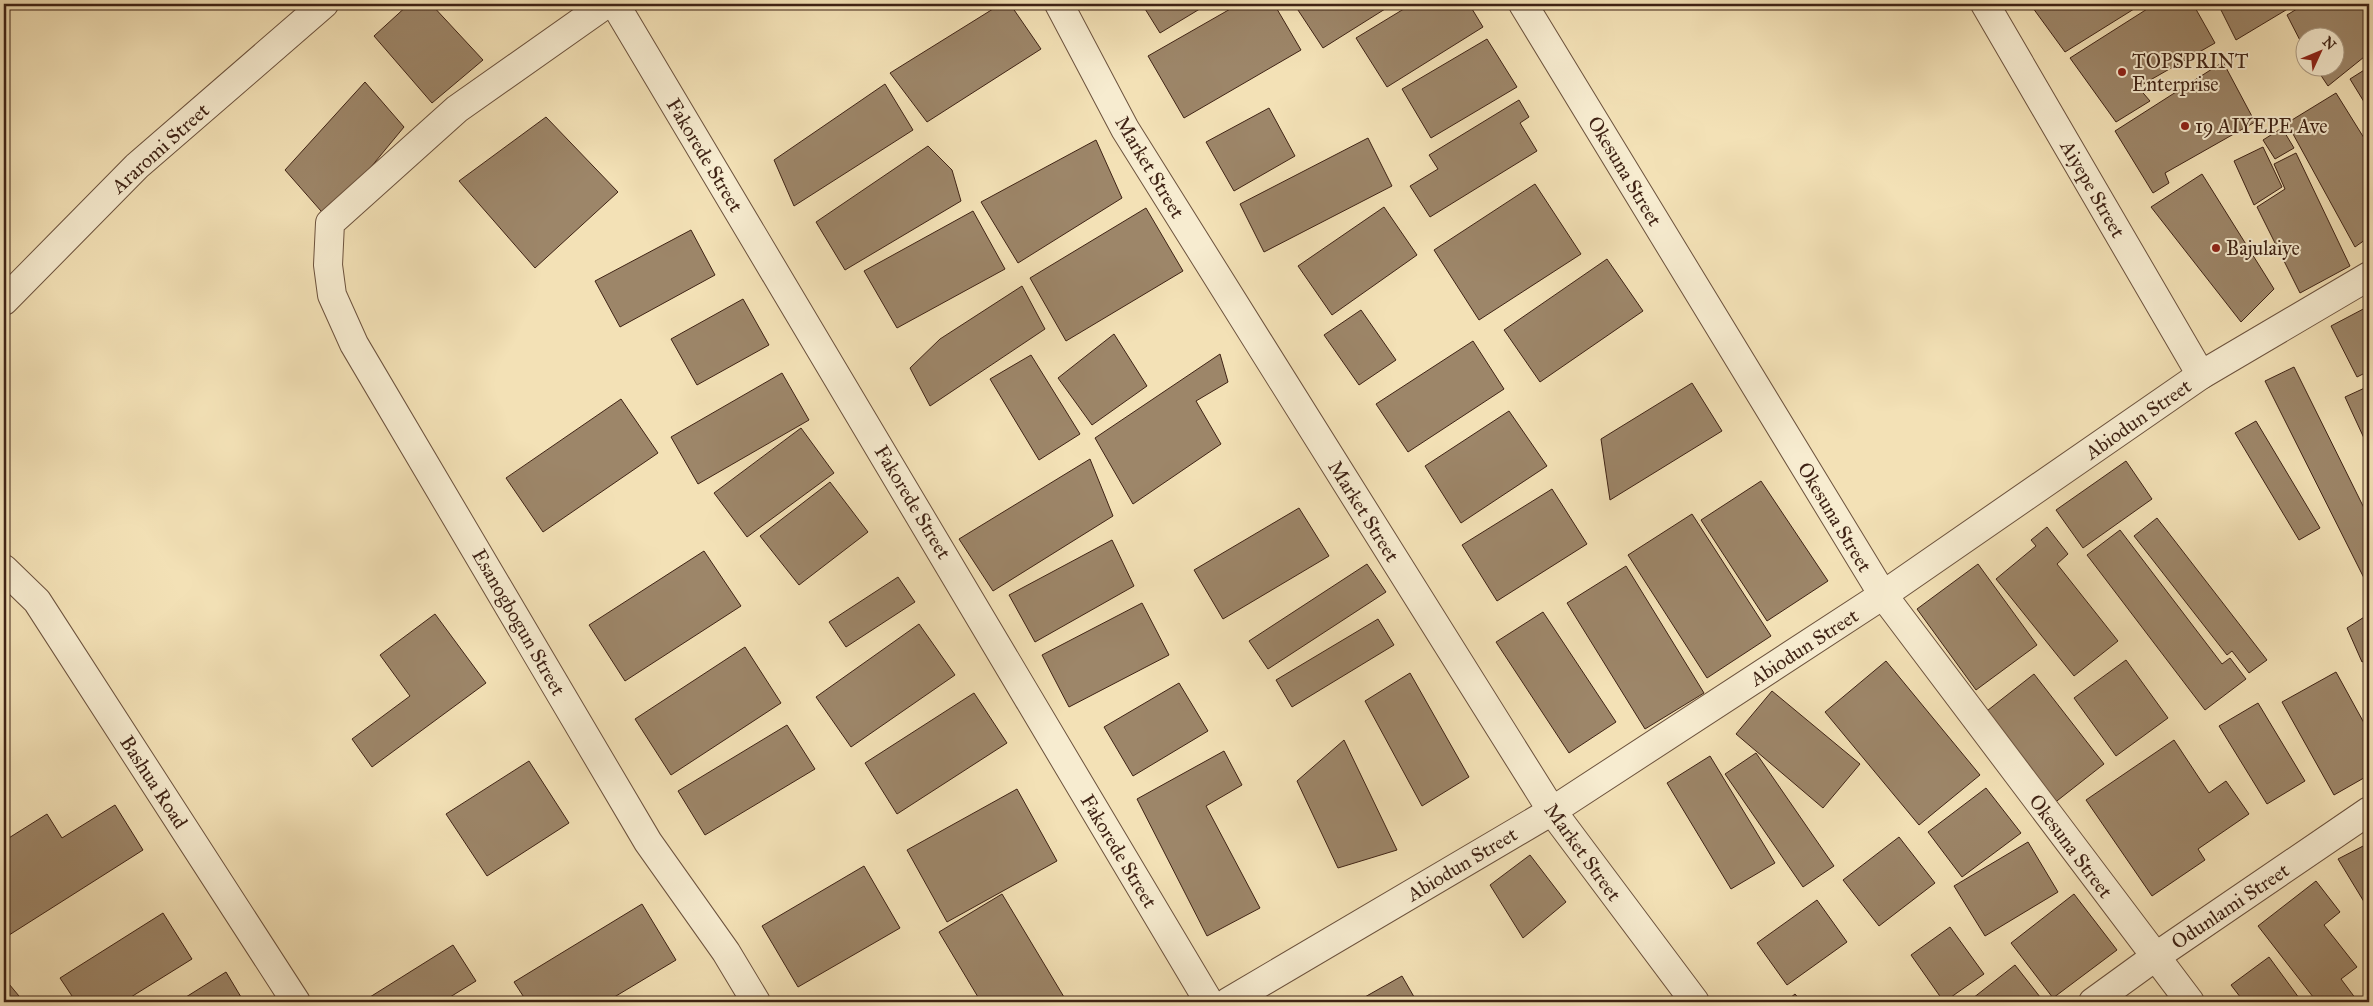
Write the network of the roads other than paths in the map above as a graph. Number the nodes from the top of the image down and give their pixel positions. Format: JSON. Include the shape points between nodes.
{"nodes":[{"id":1,"x":324,"y":4,"type":"edge"},
{"id":2,"x":606,"y":4,"type":"edge"},
{"id":3,"x":615,"y":4,"type":"edge"},
{"id":4,"x":1059,"y":4,"type":"edge"},
{"id":5,"x":1523,"y":4,"type":"edge"},
{"id":6,"x":1985,"y":4,"type":"edge"},
{"id":7,"x":2369,"y":276,"type":"edge"},
{"id":8,"x":4,"y":301,"type":"edge"},
{"id":9,"x":2201,"y":376,"type":"junction"},
{"id":10,"x":4,"y":569,"type":"edge"},
{"id":11,"x":1882,"y":595,"type":"junction"},
{"id":12,"x":1552,"y":811,"type":"junction"},
{"id":13,"x":2369,"y":811,"type":"edge"},
{"id":14,"x":2155,"y":957,"type":"junction"},
{"id":15,"x":296,"y":1002,"type":"edge"},
{"id":16,"x":756,"y":1002,"type":"edge"},
{"id":17,"x":1209,"y":1002,"type":"edge"},
{"id":18,"x":1228,"y":1002,"type":"edge"},
{"id":19,"x":1695,"y":1002,"type":"edge"},
{"id":20,"x":2093,"y":1002,"type":"edge"},
{"id":21,"x":2190,"y":1002,"type":"edge"}],
"edges":[{"from":1,"to":8,"type":"street","name":"Araromi Street","via":[[137,166]]},
{"from":2,"to":16,"type":"street","name":"Esanogbogun Street","via":[[457,109],[330,223],[328,265],[332,295],[354,344],[648,842],[726,952]]},
{"from":3,"to":17,"type":"street","name":"Fakorede Street"},
{"from":4,"to":12,"type":"street","name":"Market Street","via":[[1125,129]]},
{"from":5,"to":11,"type":"street","name":"Okesuna Street"},
{"from":6,"to":9,"type":"street","name":"Aiyepe Street"},
{"from":7,"to":9,"type":"street","name":"Abiodun Street"},
{"from":9,"to":11,"type":"street","name":"Abiodun Street"},
{"from":10,"to":15,"type":"street","name":"Bashua Road","via":[[36,601]]},
{"from":11,"to":12,"type":"street","name":"Abiodun Street"},
{"from":11,"to":14,"type":"street","name":"Okesuna Street"},
{"from":12,"to":18,"type":"street","name":"Abiodun Street"},
{"from":12,"to":19,"type":"street","name":"Market Street"},
{"from":13,"to":14,"type":"street","name":"Odunlami Street"},
{"from":14,"to":20,"type":"street","name":"Odunlami Street"},
{"from":14,"to":21,"type":"street","name":"Okesuna Street"}]}
